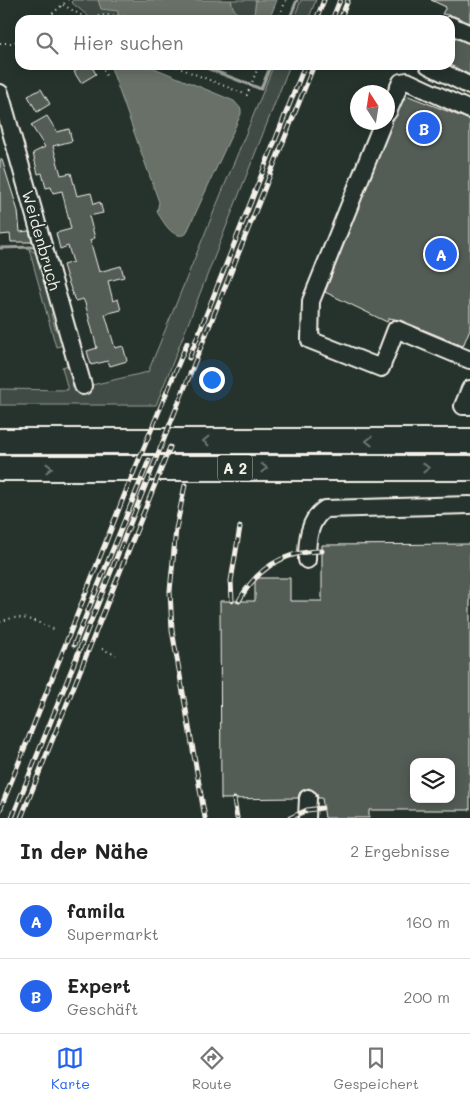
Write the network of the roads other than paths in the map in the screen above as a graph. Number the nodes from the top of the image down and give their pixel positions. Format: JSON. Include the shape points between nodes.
{"nodes":[{"id":1,"x":455,"y":27,"type":"edge"},
{"id":2,"x":470,"y":34,"type":"edge"},
{"id":3,"x":438,"y":70,"type":"edge"},
{"id":4,"x":470,"y":86,"type":"edge"},
{"id":5,"x":0,"y":94,"type":"edge"},
{"id":6,"x":395,"y":94,"type":"edge"},
{"id":7,"x":470,"y":110,"type":"edge"},
{"id":8,"x":380,"y":130,"type":"edge"},
{"id":9,"x":470,"y":360,"type":"edge"},
{"id":10,"x":83,"y":386,"type":"dead end"},
{"id":11,"x":470,"y":389,"type":"edge"},
{"id":12,"x":470,"y":406,"type":"edge"},
{"id":13,"x":470,"y":440,"type":"edge"},
{"id":14,"x":0,"y":441,"type":"edge"},
{"id":15,"x":0,"y":468,"type":"edge"},
{"id":16,"x":470,"y":468,"type":"edge"},
{"id":17,"x":470,"y":505,"type":"edge"},
{"id":18,"x":308,"y":560,"type":"dead end"},
{"id":19,"x":308,"y":798,"type":"dead end"},
{"id":20,"x":307,"y":818,"type":"edge"}],
"edges":[{"from":1,"to":2,"type":"street"},
{"from":3,"to":4,"type":"street"},
{"from":5,"to":10,"type":"street","name":"Weidenbruch"},
{"from":6,"to":7,"type":"street","via":[[401,82],[407,81]]},
{"from":8,"to":9,"type":"street","via":[[311,301],[310,340],[381,368],[396,329]]},
{"from":11,"to":12,"type":"street","via":[[463,406]]},
{"from":13,"to":14,"type":"highway","number":"A 2","one_way":true},
{"from":15,"to":16,"type":"highway","number":"A 2","one_way":true},
{"from":17,"to":18,"type":"street","via":[[325,509],[313,522]]},
{"from":19,"to":20,"type":"street"}]}
